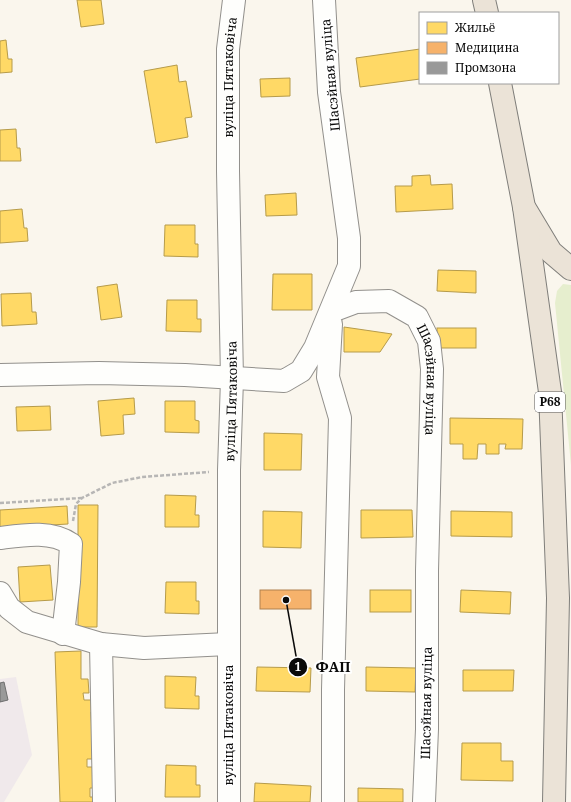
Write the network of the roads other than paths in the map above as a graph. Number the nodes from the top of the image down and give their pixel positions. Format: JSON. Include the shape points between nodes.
{"nodes":[{"id":1,"x":234,"y":0,"type":"edge"},
{"id":2,"x":324,"y":0,"type":"edge"},
{"id":3,"x":484,"y":0,"type":"edge"},
{"id":4,"x":487,"y":12,"type":"edge"},
{"id":5,"x":500,"y":84,"type":"edge"},
{"id":6,"x":524,"y":207,"type":"junction"},
{"id":7,"x":571,"y":269,"type":"edge"},
{"id":8,"x":332,"y":311,"type":"junction"},
{"id":9,"x":0,"y":374,"type":"edge"},
{"id":10,"x":232,"y":379,"type":"junction"},
{"id":11,"x":0,"y":538,"type":"edge"},
{"id":12,"x":571,"y":562,"type":"edge"},
{"id":13,"x":0,"y":593,"type":"edge"},
{"id":14,"x":558,"y":598,"type":"junction"},
{"id":15,"x":63,"y":634,"type":"junction"},
{"id":16,"x":101,"y":644,"type":"junction"},
{"id":17,"x":228,"y":644,"type":"junction"},
{"id":18,"x":104,"y":802,"type":"edge"},
{"id":19,"x":229,"y":802,"type":"edge"},
{"id":20,"x":333,"y":802,"type":"edge"},
{"id":21,"x":424,"y":802,"type":"edge"},
{"id":22,"x":554,"y":802,"type":"edge"}],
"edges":[{"from":1,"to":10,"type":"street","name":"вуліца Пятаковіча","via":[[228,49]]},
{"from":2,"to":8,"type":"street","name":"Шасэйная вуліца","via":[[330,92],[349,238],[349,266]]},
{"from":3,"to":4,"type":"main road"},
{"from":5,"to":6,"type":"main road","number":"Р68"},
{"from":6,"to":7,"type":"main road","via":[[551,252]]},
{"from":6,"to":14,"type":"main road","number":"Р68","via":[[550,392]]},
{"from":8,"to":10,"type":"street","via":[[301,371],[284,381]]},
{"from":8,"to":20,"type":"street","via":[[328,377],[340,418],[333,682]]},
{"from":8,"to":21,"type":"street","name":"Шасэйная вуліца","via":[[356,302],[389,301],[417,317],[429,341],[432,369]]},
{"from":9,"to":10,"type":"street","via":[[99,373]]},
{"from":10,"to":17,"type":"street","name":"вуліца Пятаковіча"},
{"from":11,"to":15,"type":"street","via":[[28,534],[62,538],[71,544]]},
{"from":12,"to":14,"type":"main road"},
{"from":13,"to":15,"type":"street","via":[[9,608],[27,622]]},
{"from":14,"to":22,"type":"main road","number":"Р68"},
{"from":15,"to":16,"type":"street"},
{"from":16,"to":17,"type":"street","via":[[144,648]]},
{"from":16,"to":18,"type":"street"},
{"from":17,"to":19,"type":"street","name":"вуліца Пятаковіча"}]}
